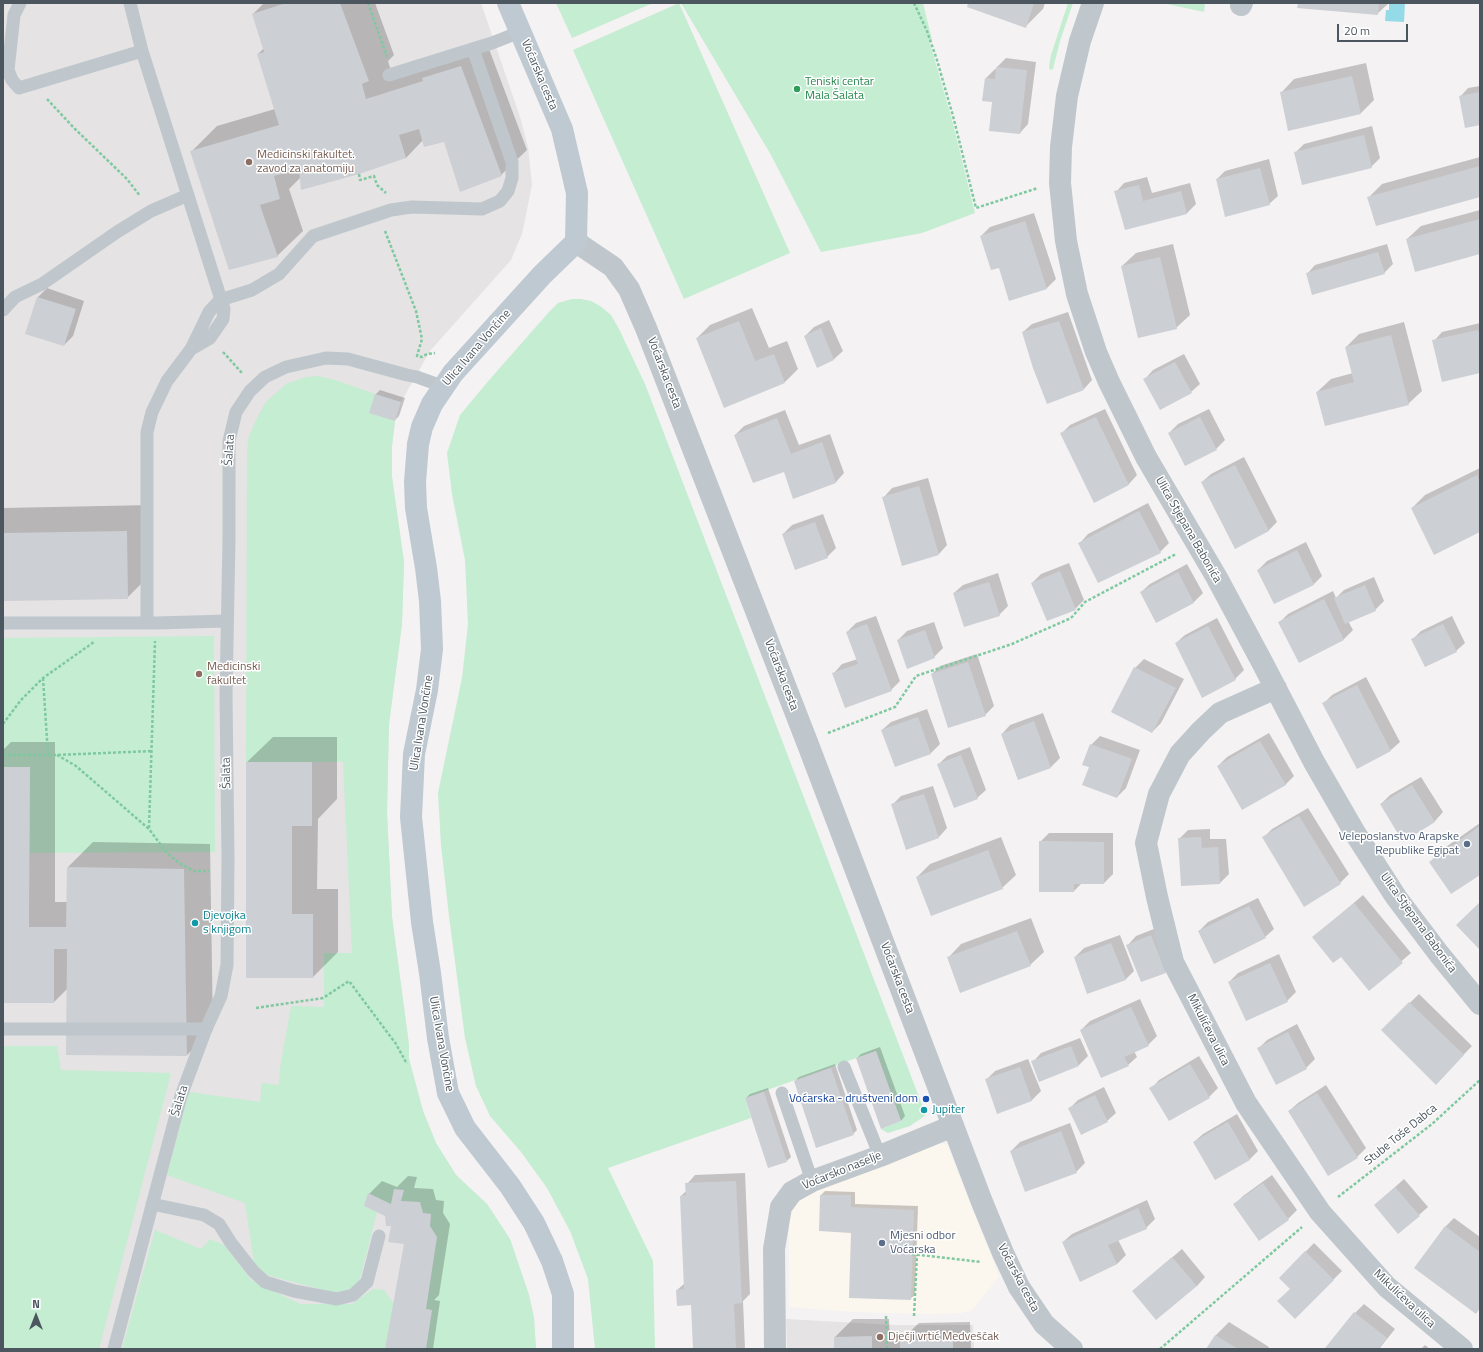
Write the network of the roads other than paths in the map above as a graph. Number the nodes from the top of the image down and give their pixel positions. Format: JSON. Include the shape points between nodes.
{"nodes":[{"id":1,"x":20,"y":3,"type":"edge"},
{"id":2,"x":130,"y":3,"type":"edge"},
{"id":3,"x":508,"y":3,"type":"edge"},
{"id":4,"x":1093,"y":3,"type":"edge"},
{"id":5,"x":520,"y":32,"type":"junction"},
{"id":6,"x":473,"y":49,"type":"junction"},
{"id":7,"x":142,"y":51,"type":"junction"},
{"id":8,"x":391,"y":75,"type":"road end"},
{"id":9,"x":188,"y":195,"type":"junction"},
{"id":10,"x":576,"y":242,"type":"junction"},
{"id":11,"x":220,"y":300,"type":"junction"},
{"id":12,"x":3,"y":310,"type":"edge"},
{"id":13,"x":191,"y":349,"type":"junction"},
{"id":14,"x":442,"y":386,"type":"junction"},
{"id":15,"x":227,"y":621,"type":"junction"},
{"id":16,"x":152,"y":623,"type":"junction"},
{"id":17,"x":3,"y":624,"type":"edge"},
{"id":18,"x":1276,"y":688,"type":"junction"},
{"id":19,"x":1480,"y":1004,"type":"edge"},
{"id":20,"x":3,"y":1029,"type":"edge"},
{"id":21,"x":206,"y":1029,"type":"junction"},
{"id":22,"x":844,"y":1067,"type":"dead end"},
{"id":23,"x":782,"y":1093,"type":"dead end"},
{"id":24,"x":953,"y":1126,"type":"junction"},
{"id":25,"x":880,"y":1156,"type":"junction"},
{"id":26,"x":812,"y":1181,"type":"junction"},
{"id":27,"x":152,"y":1204,"type":"junction"},
{"id":28,"x":379,"y":1236,"type":"dead end"},
{"id":29,"x":114,"y":1349,"type":"edge"},
{"id":30,"x":563,"y":1349,"type":"edge"},
{"id":31,"x":775,"y":1349,"type":"edge"},
{"id":32,"x":1072,"y":1349,"type":"edge"},
{"id":33,"x":1462,"y":1349,"type":"edge"}],
"edges":[{"from":1,"to":7,"type":"lane","via":[[14,15],[8,70],[19,88]]},
{"from":2,"to":7,"type":"lane"},
{"from":3,"to":5,"type":"main road","name":"Voćarska cesta"},
{"from":4,"to":18,"type":"street","name":"Ulica Stjepana Babonića","via":[[1080,41],[1067,96],[1061,146],[1060,183],[1066,241],[1078,294],[1096,352],[1146,457],[1217,578]]},
{"from":5,"to":6,"type":"lane"},
{"from":5,"to":10,"type":"main road","name":"Voćarska cesta","via":[[562,129],[577,193]]},
{"from":6,"to":8,"type":"lane"},
{"from":6,"to":11,"type":"lane","via":[[512,162],[512,178],[508,191],[500,201],[482,209],[412,207],[391,210],[313,236],[278,274],[252,290]]},
{"from":7,"to":9,"type":"lane"},
{"from":9,"to":11,"type":"lane"},
{"from":9,"to":12,"type":"lane","via":[[151,211],[117,232],[42,284],[15,297]]},
{"from":10,"to":14,"type":"main road","name":"Ulica Ivana Vončine","via":[[504,315]]},
{"from":10,"to":24,"type":"street","name":"Voćarska cesta","via":[[613,267],[629,289],[646,328]]},
{"from":11,"to":13,"type":"lane","via":[[209,312]]},
{"from":11,"to":13,"type":"lane","via":[[224,309],[223,319],[210,338]]},
{"from":13,"to":16,"type":"lane","via":[[167,381],[152,412],[147,432]]},
{"from":14,"to":15,"type":"lane","name":"Šalata","via":[[417,376],[348,360],[326,358],[286,367],[265,377],[254,387],[236,412],[228,441]]},
{"from":14,"to":30,"type":"main road","name":"Ulica Ivana Vončine","via":[[422,427],[415,482],[432,631],[427,690],[414,754],[411,817],[422,922],[448,1093],[466,1128],[510,1186],[534,1223],[552,1261],[563,1294]]},
{"from":15,"to":16,"type":"lane"},
{"from":15,"to":21,"type":"lane","name":"Šalata","via":[[227,964],[221,996]]},
{"from":16,"to":17,"type":"lane"},
{"from":18,"to":19,"type":"street","name":"Ulica Stjepana Babonića","via":[[1347,820],[1396,897]]},
{"from":18,"to":33,"type":"street","name":"Mikulićeva ulica","via":[[1220,713],[1201,730],[1180,754],[1159,794],[1146,843],[1173,962],[1246,1103],[1320,1212],[1388,1287]]},
{"from":20,"to":21,"type":"lane"},
{"from":21,"to":27,"type":"lane","name":"Šalata","via":[[181,1096]]},
{"from":22,"to":25,"type":"lane"},
{"from":23,"to":26,"type":"lane"},
{"from":24,"to":25,"type":"street","name":"Voćarsko naselje"},
{"from":24,"to":32,"type":"street","name":"Voćarska cesta","via":[[1019,1287],[1044,1324]]},
{"from":25,"to":26,"type":"street","name":"Voćarsko naselje"},
{"from":26,"to":31,"type":"street","name":"Voćarsko naselje","via":[[792,1192],[781,1207],[774,1249]]},
{"from":27,"to":28,"type":"lane","via":[[204,1215],[219,1224],[253,1271],[266,1282],[294,1291],[337,1299],[353,1296],[367,1282]]},
{"from":27,"to":29,"type":"lane","name":"Šalata"}]}
